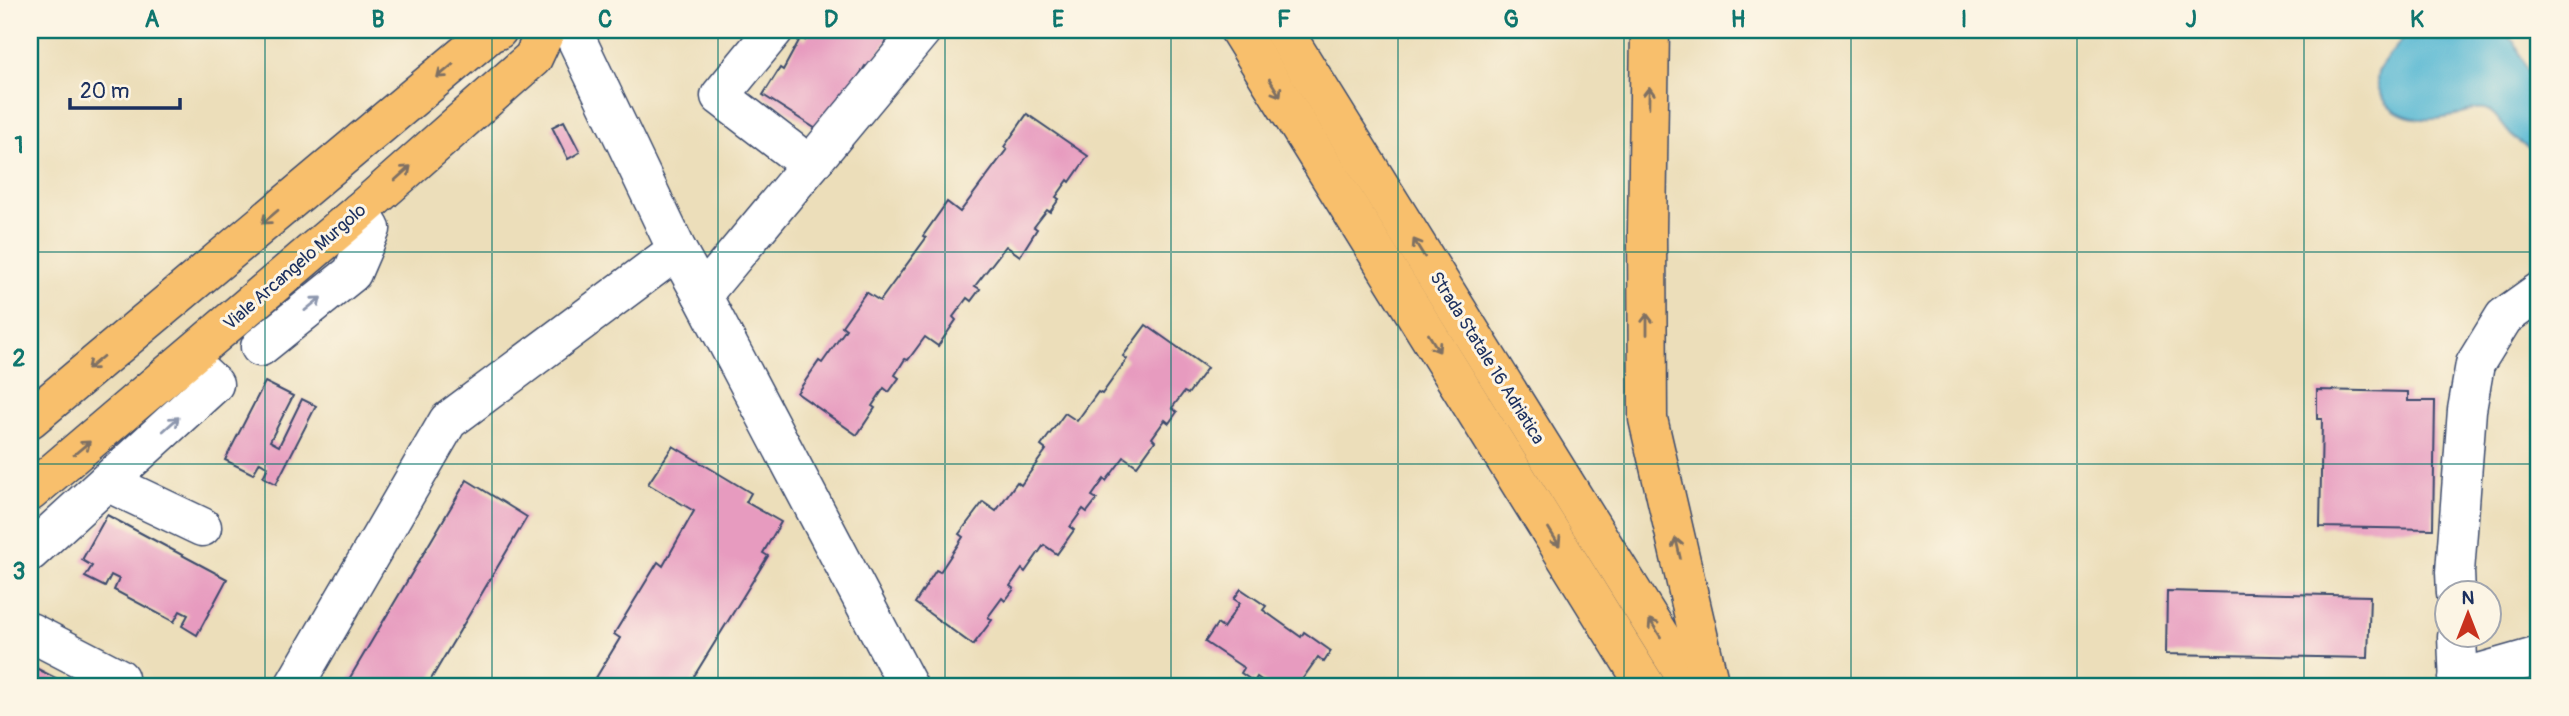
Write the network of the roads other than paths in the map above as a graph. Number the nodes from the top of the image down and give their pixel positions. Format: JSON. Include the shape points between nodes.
{"nodes":[{"id":1,"x":498,"y":30,"type":"edge"},
{"id":2,"x":546,"y":30,"type":"edge"},
{"id":3,"x":572,"y":30,"type":"edge"},
{"id":4,"x":774,"y":30,"type":"edge"},
{"id":5,"x":922,"y":30,"type":"edge"},
{"id":6,"x":1239,"y":30,"type":"edge"},
{"id":7,"x":1283,"y":30,"type":"edge"},
{"id":8,"x":1650,"y":30,"type":"edge"},
{"id":9,"x":810,"y":165,"type":"junction"},
{"id":10,"x":360,"y":211,"type":"junction"},
{"id":11,"x":677,"y":250,"type":"junction"},
{"id":12,"x":2539,"y":292,"type":"edge"},
{"id":13,"x":702,"y":295,"type":"junction"},
{"id":14,"x":260,"y":347,"type":"dead end"},
{"id":15,"x":187,"y":359,"type":"junction"},
{"id":16,"x":36,"y":411,"type":"edge"},
{"id":17,"x":107,"y":482,"type":"junction"},
{"id":18,"x":30,"y":492,"type":"edge"},
{"id":19,"x":202,"y":527,"type":"dead end"},
{"id":20,"x":30,"y":552,"type":"edge"},
{"id":21,"x":2455,"y":580,"type":"edge"},
{"id":22,"x":30,"y":632,"type":"edge"},
{"id":23,"x":2458,"y":650,"type":"edge"},
{"id":24,"x":2539,"y":656,"type":"edge"},
{"id":25,"x":120,"y":678,"type":"dead end"},
{"id":26,"x":2459,"y":683,"type":"edge"},
{"id":27,"x":294,"y":686,"type":"edge"},
{"id":28,"x":908,"y":686,"type":"edge"},
{"id":29,"x":1646,"y":686,"type":"edge"},
{"id":30,"x":1691,"y":686,"type":"edge"},
{"id":31,"x":1710,"y":686,"type":"edge"}],
"edges":[{"from":1,"to":16,"type":"main road","one_way":true},
{"from":10,"to":2,"type":"main road","name":"Viale Arcangelo Murgolo","one_way":true,"via":[[533,58]]},
{"from":3,"to":11,"type":"street"},
{"from":4,"to":9,"type":"street","via":[[720,96]]},
{"from":5,"to":9,"type":"street"},
{"from":6,"to":29,"type":"main road","one_way":true},
{"from":30,"to":7,"type":"main road","name":"Strada Statale 16 Adriatica","one_way":true},
{"from":31,"to":8,"type":"main road","one_way":true,"via":[[1648,419]]},
{"from":9,"to":13,"type":"street"},
{"from":14,"to":10,"type":"street","one_way":true,"via":[[352,273],[370,229]]},
{"from":10,"to":15,"type":"main road","name":"Viale Arcangelo Murgolo"},
{"from":11,"to":13,"type":"street"},
{"from":11,"to":27,"type":"street","via":[[448,421]]},
{"from":12,"to":21,"type":"street","via":[[2504,317],[2475,363],[2467,410]]},
{"from":13,"to":28,"type":"street"},
{"from":17,"to":15,"type":"street","one_way":true,"via":[[214,384]]},
{"from":18,"to":15,"type":"main road","name":"Viale Arcangelo Murgolo","one_way":true},
{"from":17,"to":19,"type":"street"},
{"from":17,"to":20,"type":"street"},
{"from":22,"to":25,"type":"street"},
{"from":23,"to":26,"type":"street"},
{"from":24,"to":26,"type":"street"}]}
